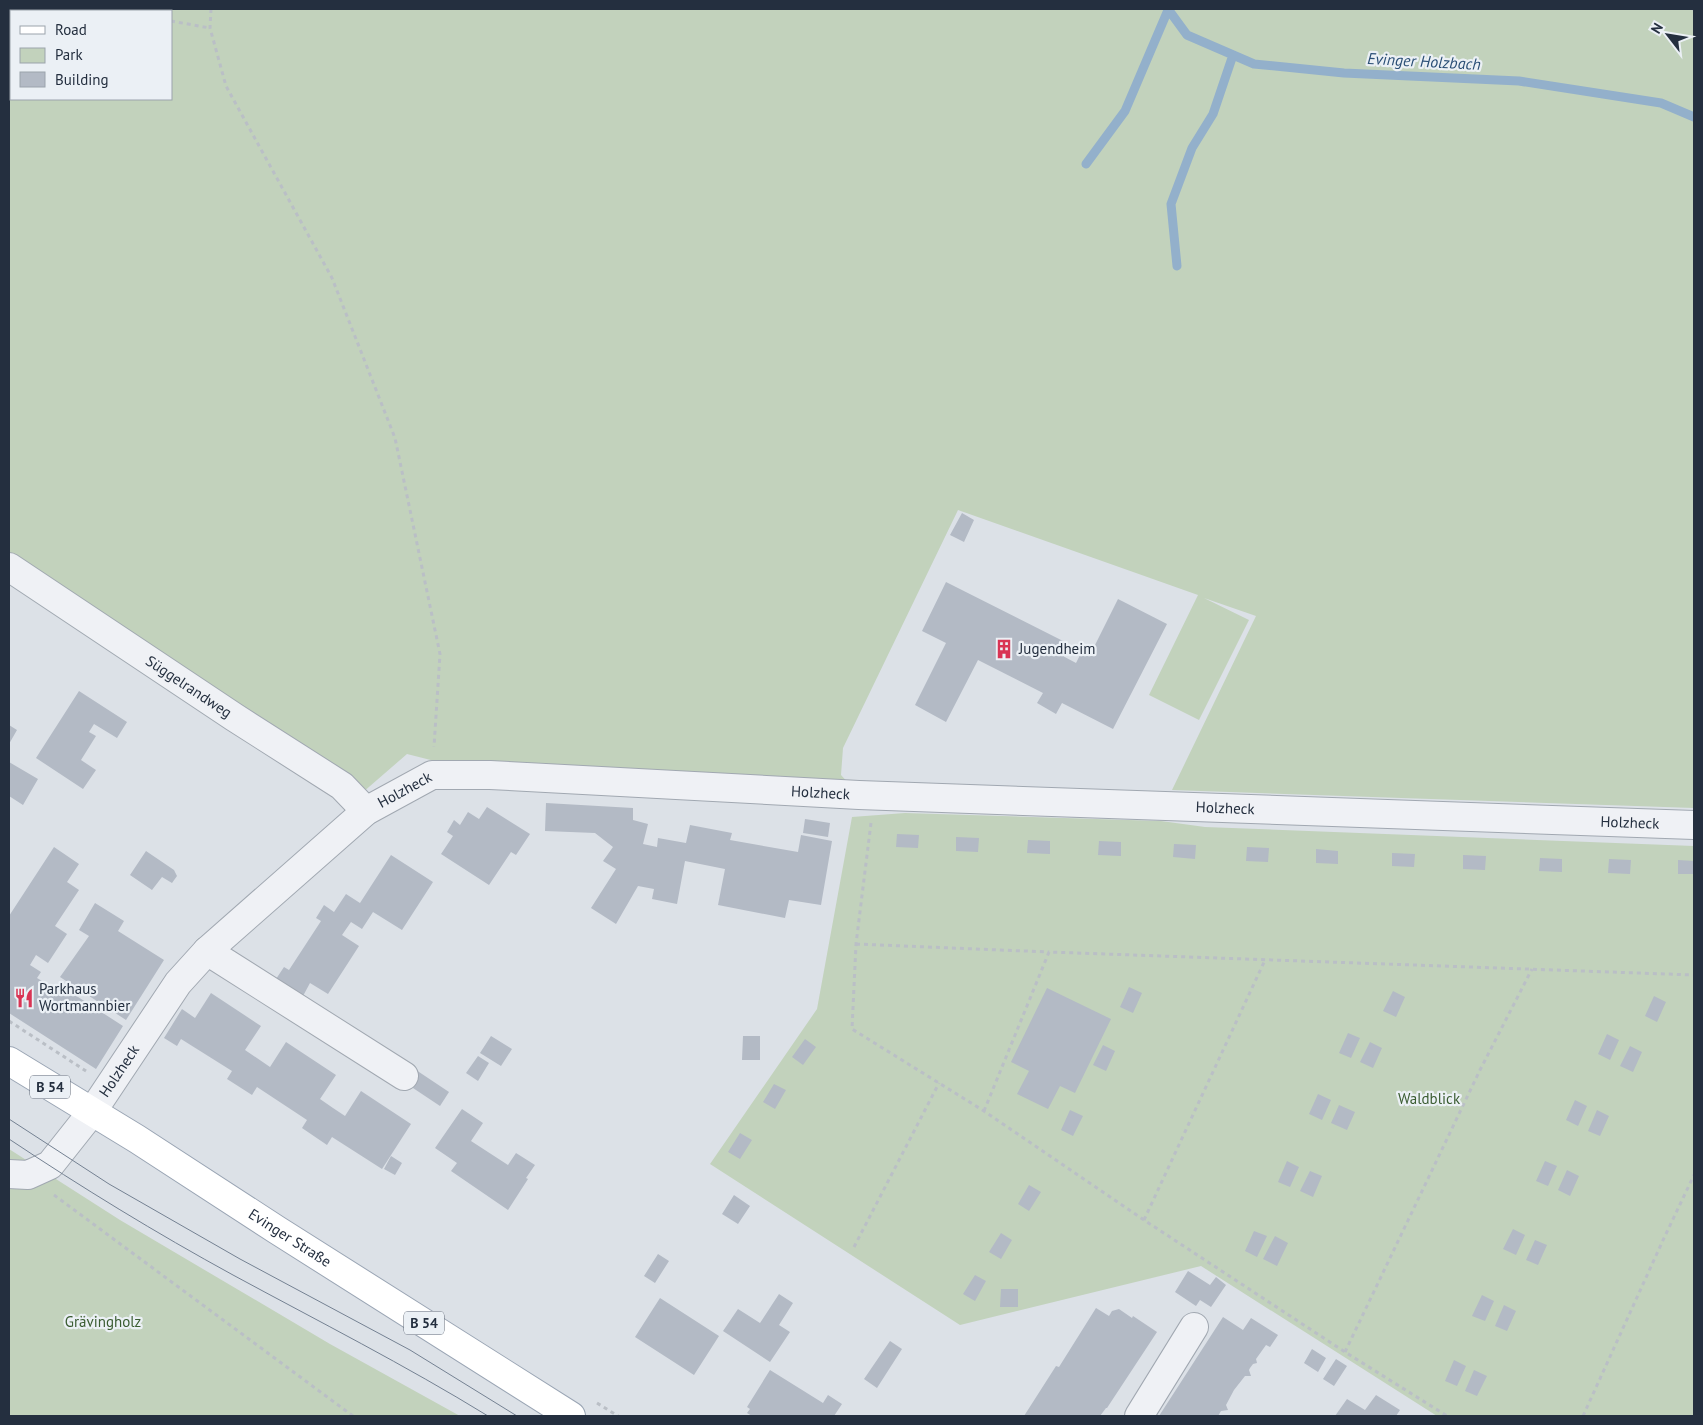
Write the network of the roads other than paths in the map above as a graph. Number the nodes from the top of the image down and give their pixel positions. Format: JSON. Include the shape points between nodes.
{"nodes":[{"id":1,"x":9,"y":567,"type":"edge"},
{"id":2,"x":366,"y":811,"type":"junction"},
{"id":3,"x":1694,"y":824,"type":"edge"},
{"id":4,"x":207,"y":951,"type":"junction"},
{"id":5,"x":9,"y":1061,"type":"edge"},
{"id":6,"x":404,"y":1076,"type":"dead end"},
{"id":7,"x":92,"y":1112,"type":"junction"},
{"id":8,"x":15,"y":1170,"type":"edge"},
{"id":9,"x":1194,"y":1327,"type":"dead end"},
{"id":10,"x":571,"y":1416,"type":"edge"},
{"id":11,"x":1139,"y":1416,"type":"edge"}],
"edges":[{"from":1,"to":2,"type":"street","name":"Süggelrandweg","via":[[342,786]]},
{"from":2,"to":3,"type":"street","name":"Holzheck","via":[[432,775],[490,775],[874,794]]},
{"from":2,"to":4,"type":"street","name":"Holzheck"},
{"from":4,"to":6,"type":"street"},
{"from":4,"to":7,"type":"street","name":"Holzheck","via":[[178,982]]},
{"from":5,"to":7,"type":"main road","name":"Evinger Straße","number":"B 54"},
{"from":7,"to":8,"type":"street","name":"Holzheck","via":[[50,1166]]},
{"from":7,"to":10,"type":"main road","name":"Evinger Straße","number":"B 54"},
{"from":9,"to":11,"type":"street"}]}
